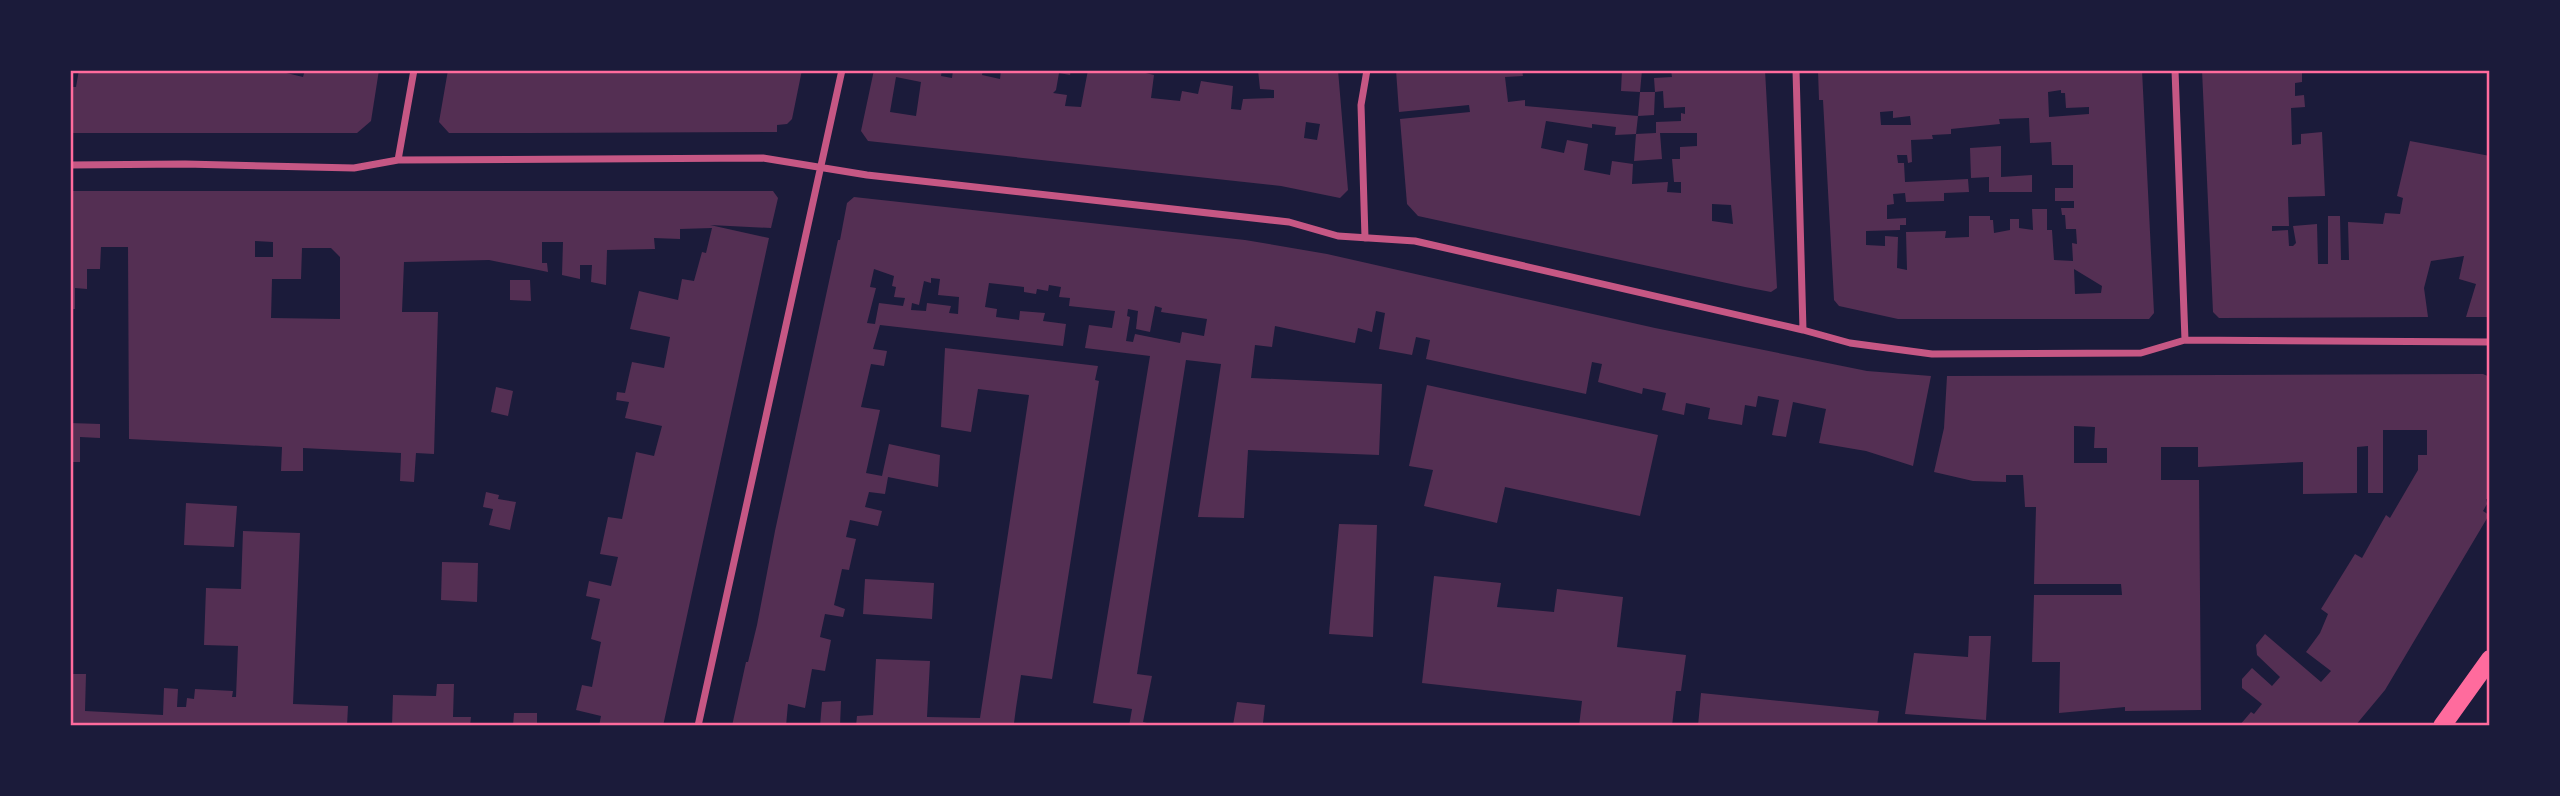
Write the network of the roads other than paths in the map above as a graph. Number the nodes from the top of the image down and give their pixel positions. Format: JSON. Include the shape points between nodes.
{"nodes":[{"id":1,"x":414,"y":70,"type":"edge"},
{"id":2,"x":842,"y":70,"type":"edge"},
{"id":3,"x":1367,"y":70,"type":"edge"},
{"id":4,"x":1796,"y":70,"type":"edge"},
{"id":5,"x":2175,"y":70,"type":"edge"},
{"id":6,"x":398,"y":160,"type":"junction"},
{"id":7,"x":70,"y":165,"type":"edge"},
{"id":8,"x":822,"y":166,"type":"junction"},
{"id":9,"x":1365,"y":238,"type":"junction"},
{"id":10,"x":1803,"y":330,"type":"junction"},
{"id":11,"x":2185,"y":340,"type":"junction"},
{"id":12,"x":2490,"y":342,"type":"edge"},
{"id":13,"x":2490,"y":659,"type":"edge"},
{"id":14,"x":698,"y":726,"type":"edge"},
{"id":15,"x":2442,"y":726,"type":"edge"}],
"edges":[{"from":1,"to":6,"type":"street"},
{"from":2,"to":8,"type":"street"},
{"from":3,"to":9,"type":"street","via":[[1361,105]]},
{"from":4,"to":10,"type":"street"},
{"from":5,"to":11,"type":"street"},
{"from":6,"to":7,"type":"street","via":[[354,168]]},
{"from":6,"to":8,"type":"street","via":[[762,158]]},
{"from":8,"to":9,"type":"street","via":[[867,175],[1289,222],[1338,236]]},
{"from":8,"to":14,"type":"street"},
{"from":9,"to":10,"type":"street","via":[[1415,240]]},
{"from":10,"to":11,"type":"street","via":[[1850,343],[1932,354],[2141,354]]},
{"from":11,"to":12,"type":"street"},
{"from":13,"to":15,"type":"main road"}]}
